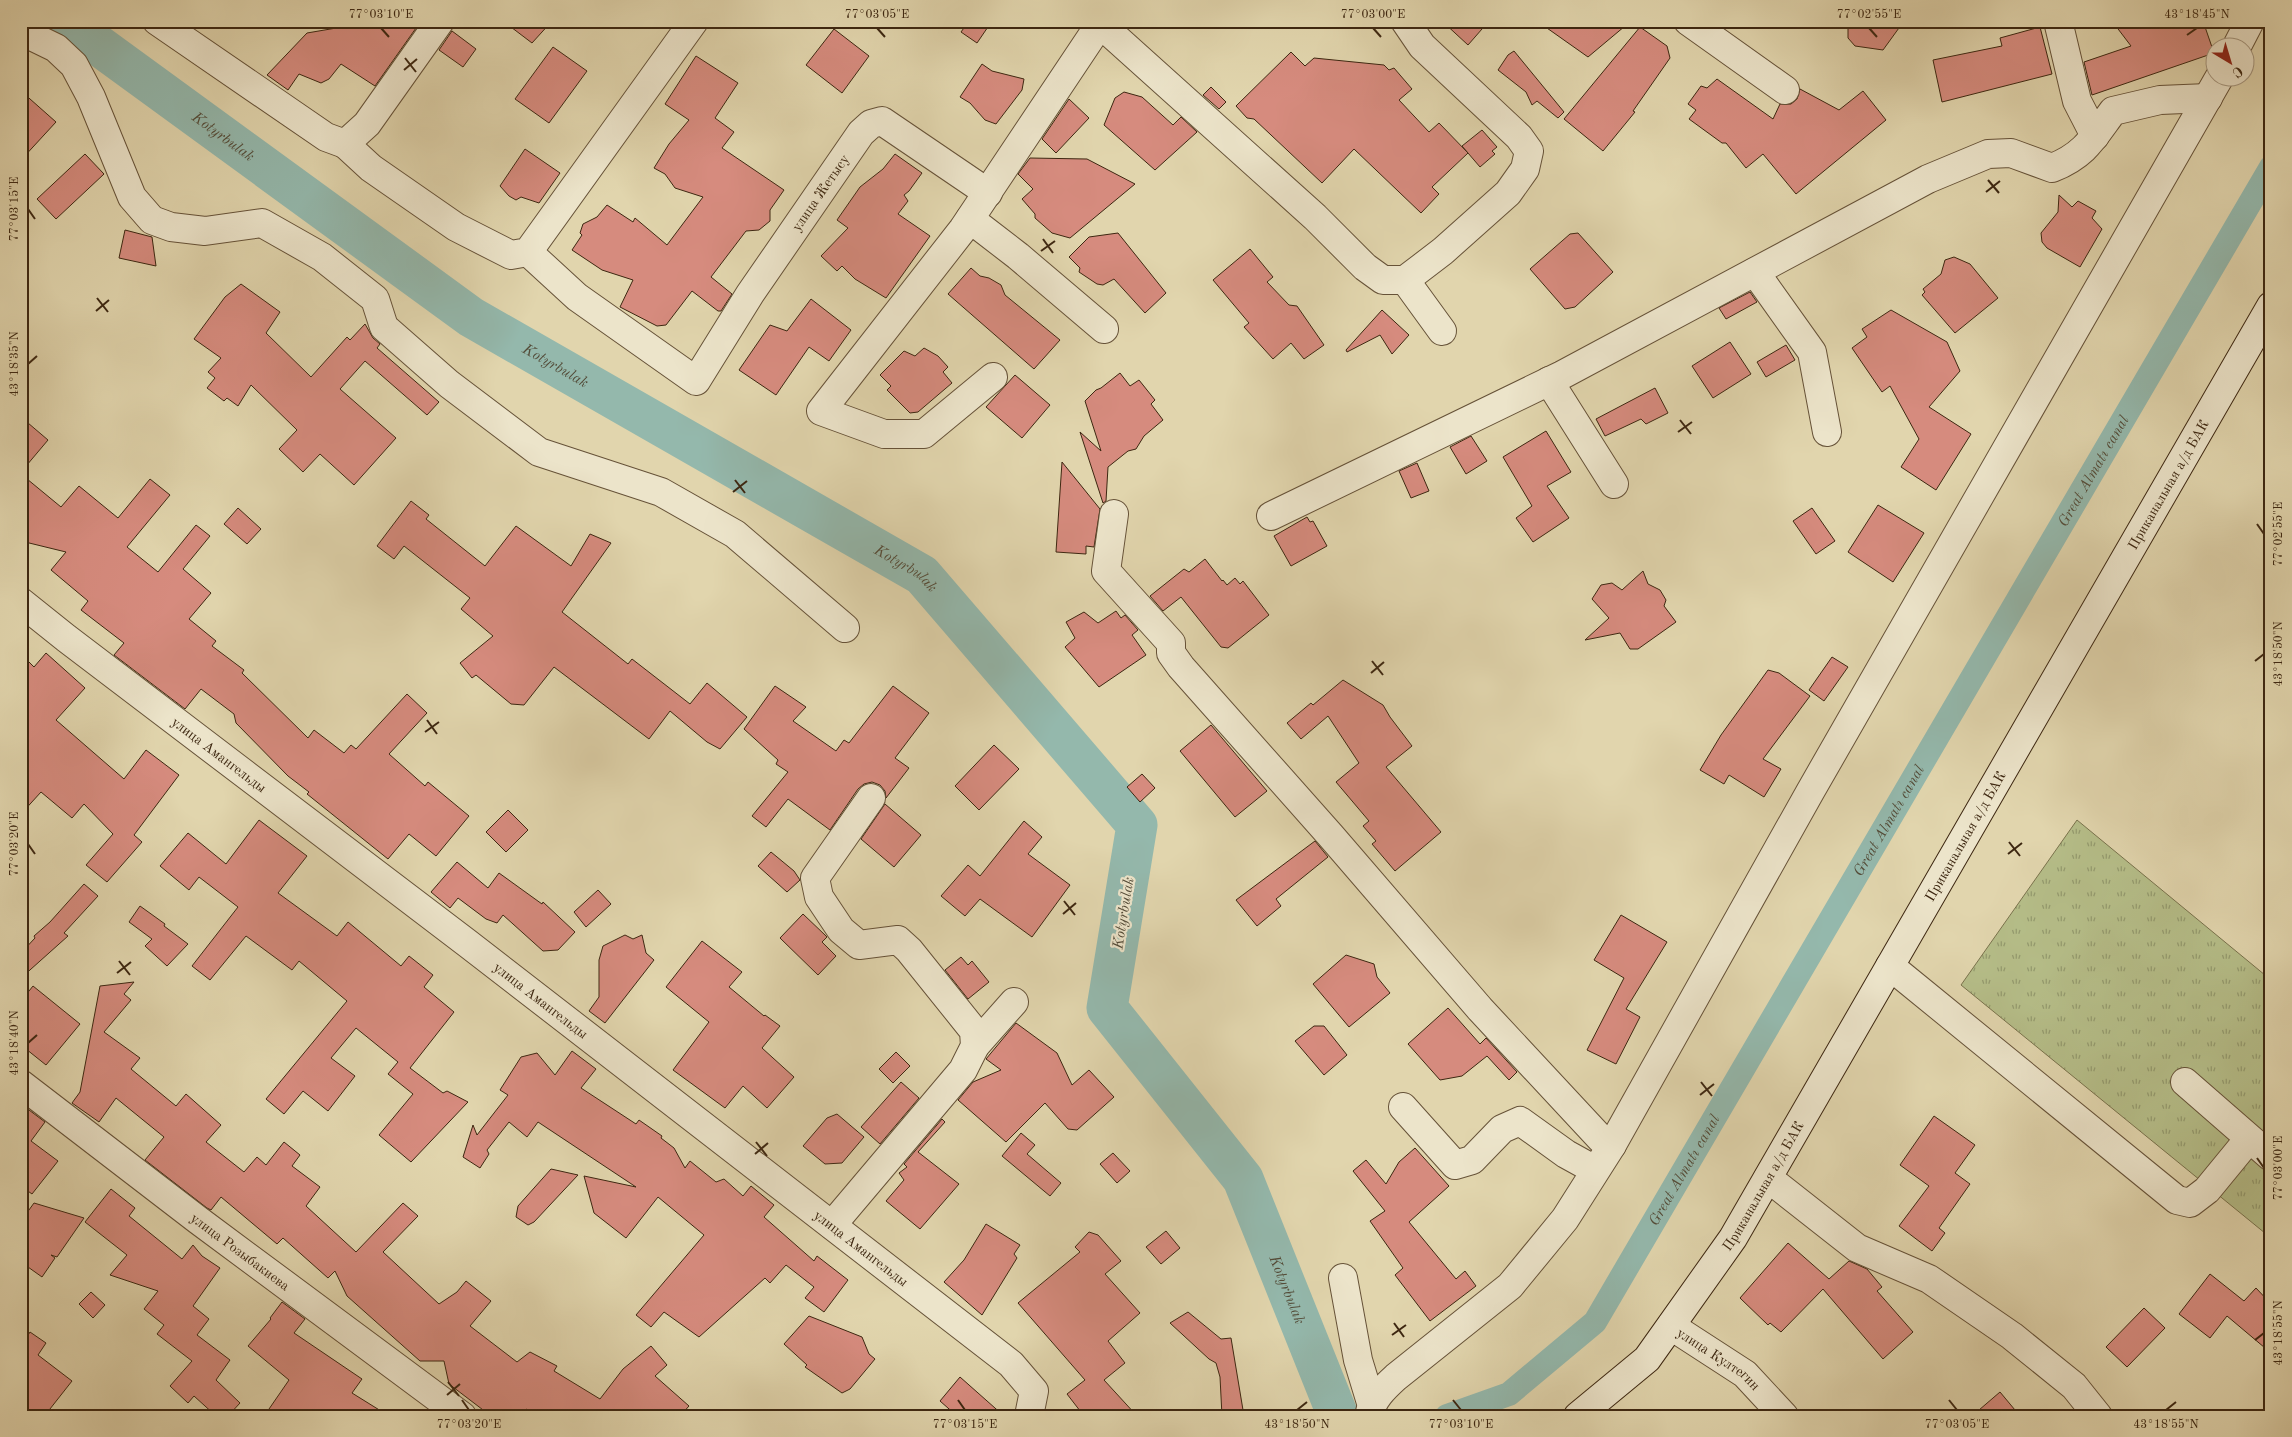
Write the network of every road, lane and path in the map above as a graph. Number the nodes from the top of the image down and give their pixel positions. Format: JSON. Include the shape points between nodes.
{"nodes":[{"id":1,"x":157,"y":21,"type":"edge"},
{"id":2,"x":440,"y":21,"type":"edge"},
{"id":3,"x":694,"y":21,"type":"edge"},
{"id":4,"x":1405,"y":21,"type":"edge"},
{"id":5,"x":1688,"y":21,"type":"edge"},
{"id":6,"x":2058,"y":21,"type":"edge"},
{"id":7,"x":2250,"y":21,"type":"edge"},
{"id":8,"x":1099,"y":22,"type":"edge"},
{"id":9,"x":21,"y":31,"type":"edge"},
{"id":10,"x":2241,"y":38,"type":"edge"},
{"id":11,"x":2213,"y":88,"type":"edge"},
{"id":12,"x":1785,"y":90,"type":"dead end"},
{"id":13,"x":2095,"y":136,"type":"junction"},
{"id":14,"x":345,"y":144,"type":"junction"},
{"id":15,"x":988,"y":193,"type":"junction"},
{"id":16,"x":970,"y":219,"type":"junction"},
{"id":17,"x":528,"y":252,"type":"junction"},
{"id":18,"x":1755,"y":272,"type":"junction"},
{"id":19,"x":1405,"y":280,"type":"junction"},
{"id":20,"x":2271,"y":306,"type":"edge"},
{"id":21,"x":1104,"y":329,"type":"dead end"},
{"id":22,"x":1442,"y":331,"type":"dead end"},
{"id":23,"x":993,"y":377,"type":"dead end"},
{"id":24,"x":1549,"y":381,"type":"junction"},
{"id":25,"x":1827,"y":432,"type":"dead end"},
{"id":26,"x":1614,"y":484,"type":"dead end"},
{"id":27,"x":1114,"y":514,"type":"dead end"},
{"id":28,"x":1271,"y":516,"type":"dead end"},
{"id":29,"x":21,"y":602,"type":"edge"},
{"id":30,"x":845,"y":628,"type":"dead end"},
{"id":31,"x":871,"y":798,"type":"dead end"},
{"id":32,"x":1890,"y":966,"type":"junction"},
{"id":33,"x":1014,"y":1002,"type":"dead end"},
{"id":34,"x":976,"y":1046,"type":"junction"},
{"id":35,"x":2185,"y":1082,"type":"dead end"},
{"id":36,"x":21,"y":1084,"type":"edge"},
{"id":37,"x":1403,"y":1107,"type":"dead end"},
{"id":38,"x":2248,"y":1140,"type":"junction"},
{"id":39,"x":1612,"y":1145,"type":"junction"},
{"id":40,"x":2271,"y":1157,"type":"edge"},
{"id":41,"x":1595,"y":1170,"type":"junction"},
{"id":42,"x":1768,"y":1178,"type":"junction"},
{"id":43,"x":832,"y":1225,"type":"junction"},
{"id":44,"x":1343,"y":1278,"type":"dead end"},
{"id":45,"x":1671,"y":1326,"type":"junction"},
{"id":46,"x":1371,"y":1411,"type":"edge"},
{"id":47,"x":462,"y":1416,"type":"edge"},
{"id":48,"x":1029,"y":1416,"type":"edge"},
{"id":49,"x":1578,"y":1416,"type":"edge"},
{"id":50,"x":1784,"y":1416,"type":"edge"},
{"id":51,"x":2098,"y":1416,"type":"edge"}],
"edges":[{"from":1,"to":14,"type":"street","via":[[326,138]]},
{"from":2,"to":14,"type":"street","via":[[367,124]]},
{"from":3,"to":17,"type":"street"},
{"from":4,"to":19,"type":"street","via":[[1422,46],[1519,137],[1529,151],[1525,169],[1508,193]]},
{"from":5,"to":12,"type":"street"},
{"from":6,"to":13,"type":"street","via":[[2077,101]]},
{"from":7,"to":10,"type":"street"},
{"from":8,"to":15,"type":"street"},
{"from":8,"to":19,"type":"street","via":[[1315,216],[1365,267],[1382,280]]},
{"from":9,"to":30,"type":"street","via":[[56,48],[74,65],[91,96],[132,197],[152,220],[171,227],[205,231],[262,223],[322,256],[375,299],[384,327],[449,384],[539,452],[661,492],[735,534]]},
{"from":11,"to":13,"type":"street","via":[[2113,111]]},
{"from":11,"to":39,"type":"street"},
{"from":13,"to":18,"type":"street","via":[[2070,161],[2052,168],[2011,153],[1988,154],[1928,179]]},
{"from":14,"to":17,"type":"street","via":[[371,168],[456,227],[510,255]]},
{"from":15,"to":16,"type":"street"},
{"from":15,"to":17,"type":"street","name":"улица Жетысу","via":[[882,121],[871,124],[861,133],[750,294],[696,381],[577,297]]},
{"from":16,"to":21,"type":"street"},
{"from":16,"to":23,"type":"street","via":[[821,411],[884,434],[924,434]]},
{"from":18,"to":24,"type":"street"},
{"from":18,"to":25,"type":"street","via":[[1812,352]]},
{"from":19,"to":22,"type":"street"},
{"from":20,"to":32,"type":"street","name":"Приканальная а/д БАК"},
{"from":24,"to":26,"type":"street"},
{"from":24,"to":28,"type":"street"},
{"from":27,"to":39,"type":"street","via":[[1106,572],[1171,643],[1171,653],[1181,667],[1480,1009],[1601,1140]]},
{"from":29,"to":43,"type":"street","name":"улица Амангельды"},
{"from":31,"to":34,"type":"street","via":[[815,878],[818,897],[841,930],[858,945],[898,940],[909,950],[974,1031]]},
{"from":32,"to":38,"type":"street","via":[[2177,1200],[2190,1203],[2207,1190]]},
{"from":32,"to":42,"type":"street","name":"Приканальная а/д БАК"},
{"from":33,"to":34,"type":"street"},
{"from":34,"to":43,"type":"street","via":[[963,1070]]},
{"from":35,"to":38,"type":"street"},
{"from":36,"to":47,"type":"street","name":"улица Розыбакиева"},
{"from":37,"to":41,"type":"street","via":[[1455,1165],[1472,1160],[1502,1129],[1520,1121]]},
{"from":38,"to":40,"type":"street"},
{"from":39,"to":41,"type":"street"},
{"from":41,"to":46,"type":"street","via":[[1565,1219],[1510,1286],[1396,1377],[1380,1392]]},
{"from":42,"to":45,"type":"street","name":"Приканальная а/д БАК","via":[[1733,1238]]},
{"from":42,"to":51,"type":"street","via":[[1857,1248],[1929,1279],[2012,1336],[2074,1386]]},
{"from":43,"to":48,"type":"street","name":"улица Амангельды","via":[[1012,1364],[1034,1391]]},
{"from":44,"to":46,"type":"street"},
{"from":45,"to":49,"type":"street","name":"Приканальная а/д БАК","via":[[1647,1359]]},
{"from":45,"to":50,"type":"street","name":"улица Култегин","via":[[1746,1374]]}]}
